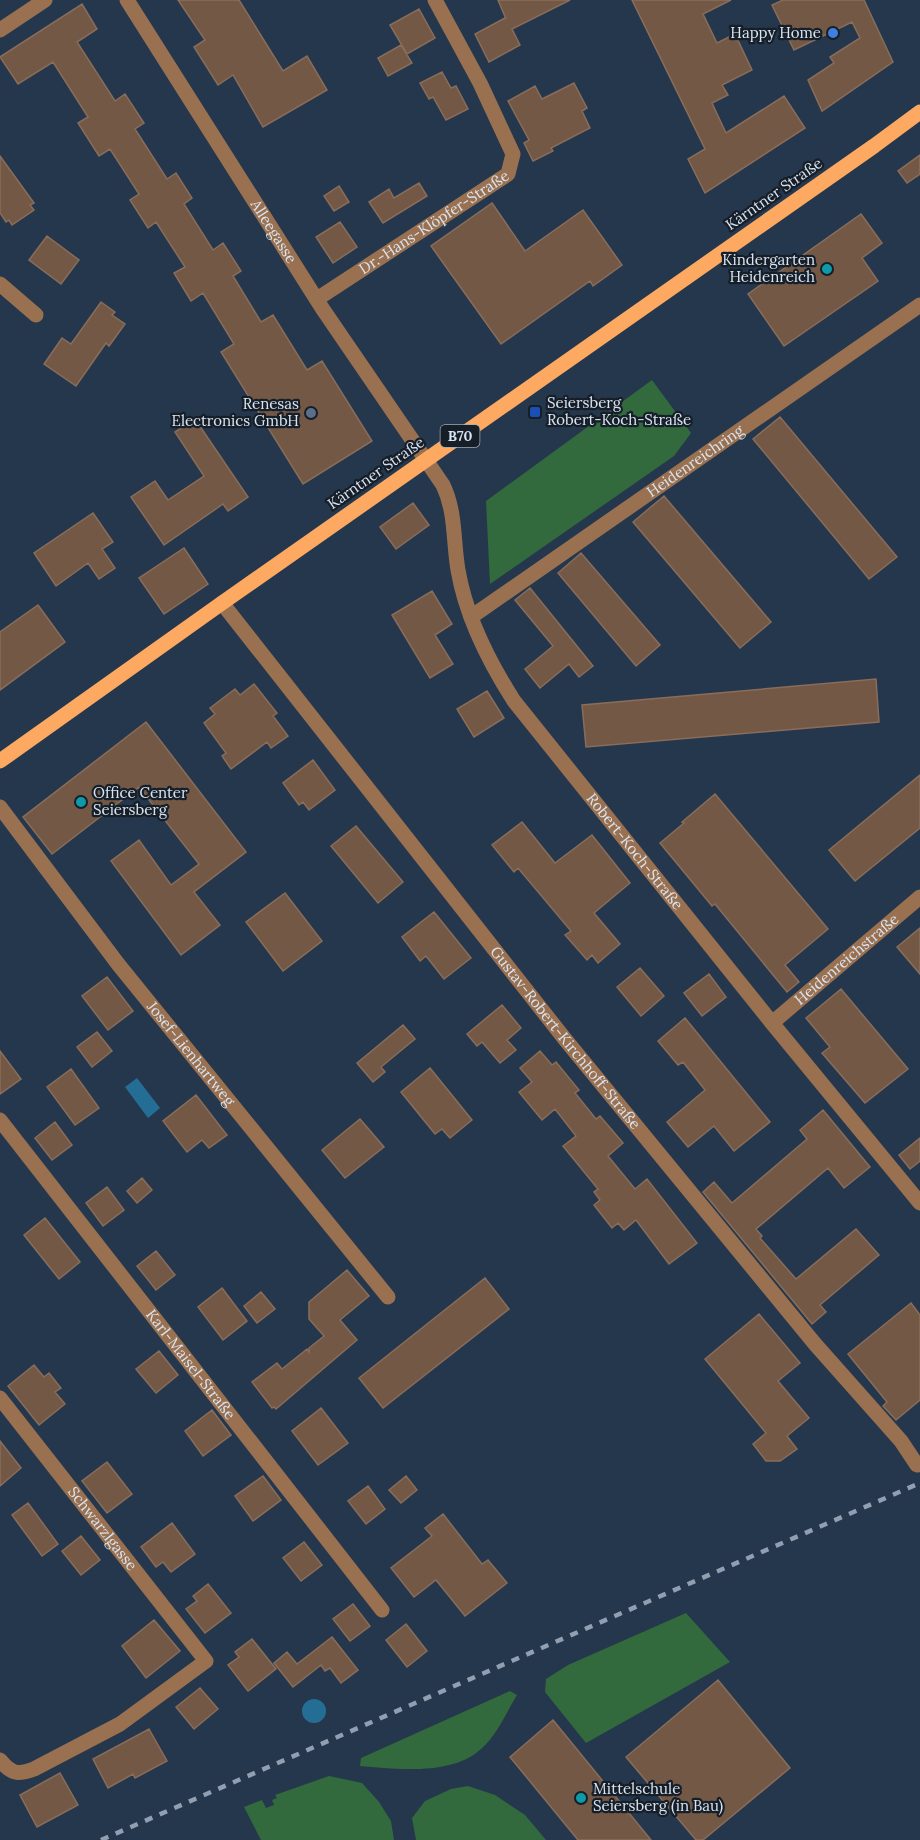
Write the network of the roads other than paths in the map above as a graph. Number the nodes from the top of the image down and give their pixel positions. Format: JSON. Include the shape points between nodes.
{"nodes":[{"id":1,"x":45,"y":0,"type":"edge"},
{"id":2,"x":127,"y":0,"type":"edge"},
{"id":3,"x":435,"y":0,"type":"edge"},
{"id":4,"x":0,"y":30,"type":"edge"},
{"id":5,"x":920,"y":112,"type":"edge"},
{"id":6,"x":0,"y":284,"type":"edge"},
{"id":7,"x":317,"y":299,"type":"junction"},
{"id":8,"x":920,"y":305,"type":"edge"},
{"id":9,"x":36,"y":315,"type":"dead end"},
{"id":10,"x":426,"y":460,"type":"junction"},
{"id":11,"x":222,"y":603,"type":"junction"},
{"id":12,"x":471,"y":617,"type":"junction"},
{"id":13,"x":0,"y":761,"type":"edge"},
{"id":14,"x":0,"y":807,"type":"edge"},
{"id":15,"x":920,"y":897,"type":"edge"},
{"id":16,"x":772,"y":1023,"type":"junction"},
{"id":17,"x":0,"y":1120,"type":"edge"},
{"id":18,"x":920,"y":1203,"type":"edge"},
{"id":19,"x":388,"y":1297,"type":"dead end"},
{"id":20,"x":0,"y":1398,"type":"edge"},
{"id":21,"x":917,"y":1465,"type":"dead end"},
{"id":22,"x":382,"y":1610,"type":"dead end"},
{"id":23,"x":0,"y":1760,"type":"edge"}],
"edges":[{"from":1,"to":4,"type":"street"},
{"from":2,"to":7,"type":"street","name":"Alleegasse"},
{"from":3,"to":7,"type":"street","name":"Dr.-Hans-Klöpfer-Straße","via":[[513,154],[508,174]]},
{"from":5,"to":10,"type":"main road","name":"Kärntner Straße","number":"B70"},
{"from":6,"to":9,"type":"street"},
{"from":7,"to":10,"type":"street","name":"Alleegasse"},
{"from":8,"to":12,"type":"street","name":"Heidenreichring"},
{"from":10,"to":11,"type":"main road","name":"Kärntner Straße","number":"B70"},
{"from":10,"to":12,"type":"street","name":"Robert-Koch-Straße","via":[[451,504],[458,571]]},
{"from":11,"to":13,"type":"main road","name":"Kärntner Straße","number":"B70"},
{"from":11,"to":21,"type":"street","name":"Gustav-Robert-Kirchhoff-Straße","via":[[564,1038]]},
{"from":12,"to":16,"type":"street","name":"Robert-Koch-Straße","via":[[493,668],[514,701]]},
{"from":14,"to":19,"type":"street","name":"Josef-Lienhartweg","via":[[118,964]]},
{"from":15,"to":16,"type":"street","name":"Heidenreichstraße"},
{"from":16,"to":18,"type":"street","name":"Robert-Koch-Straße"},
{"from":17,"to":22,"type":"street","name":"Karl-Maisel-Straße"},
{"from":20,"to":23,"type":"street","name":"Schwarzlgasse","via":[[206,1661],[120,1724],[34,1768],[15,1773]]}]}
